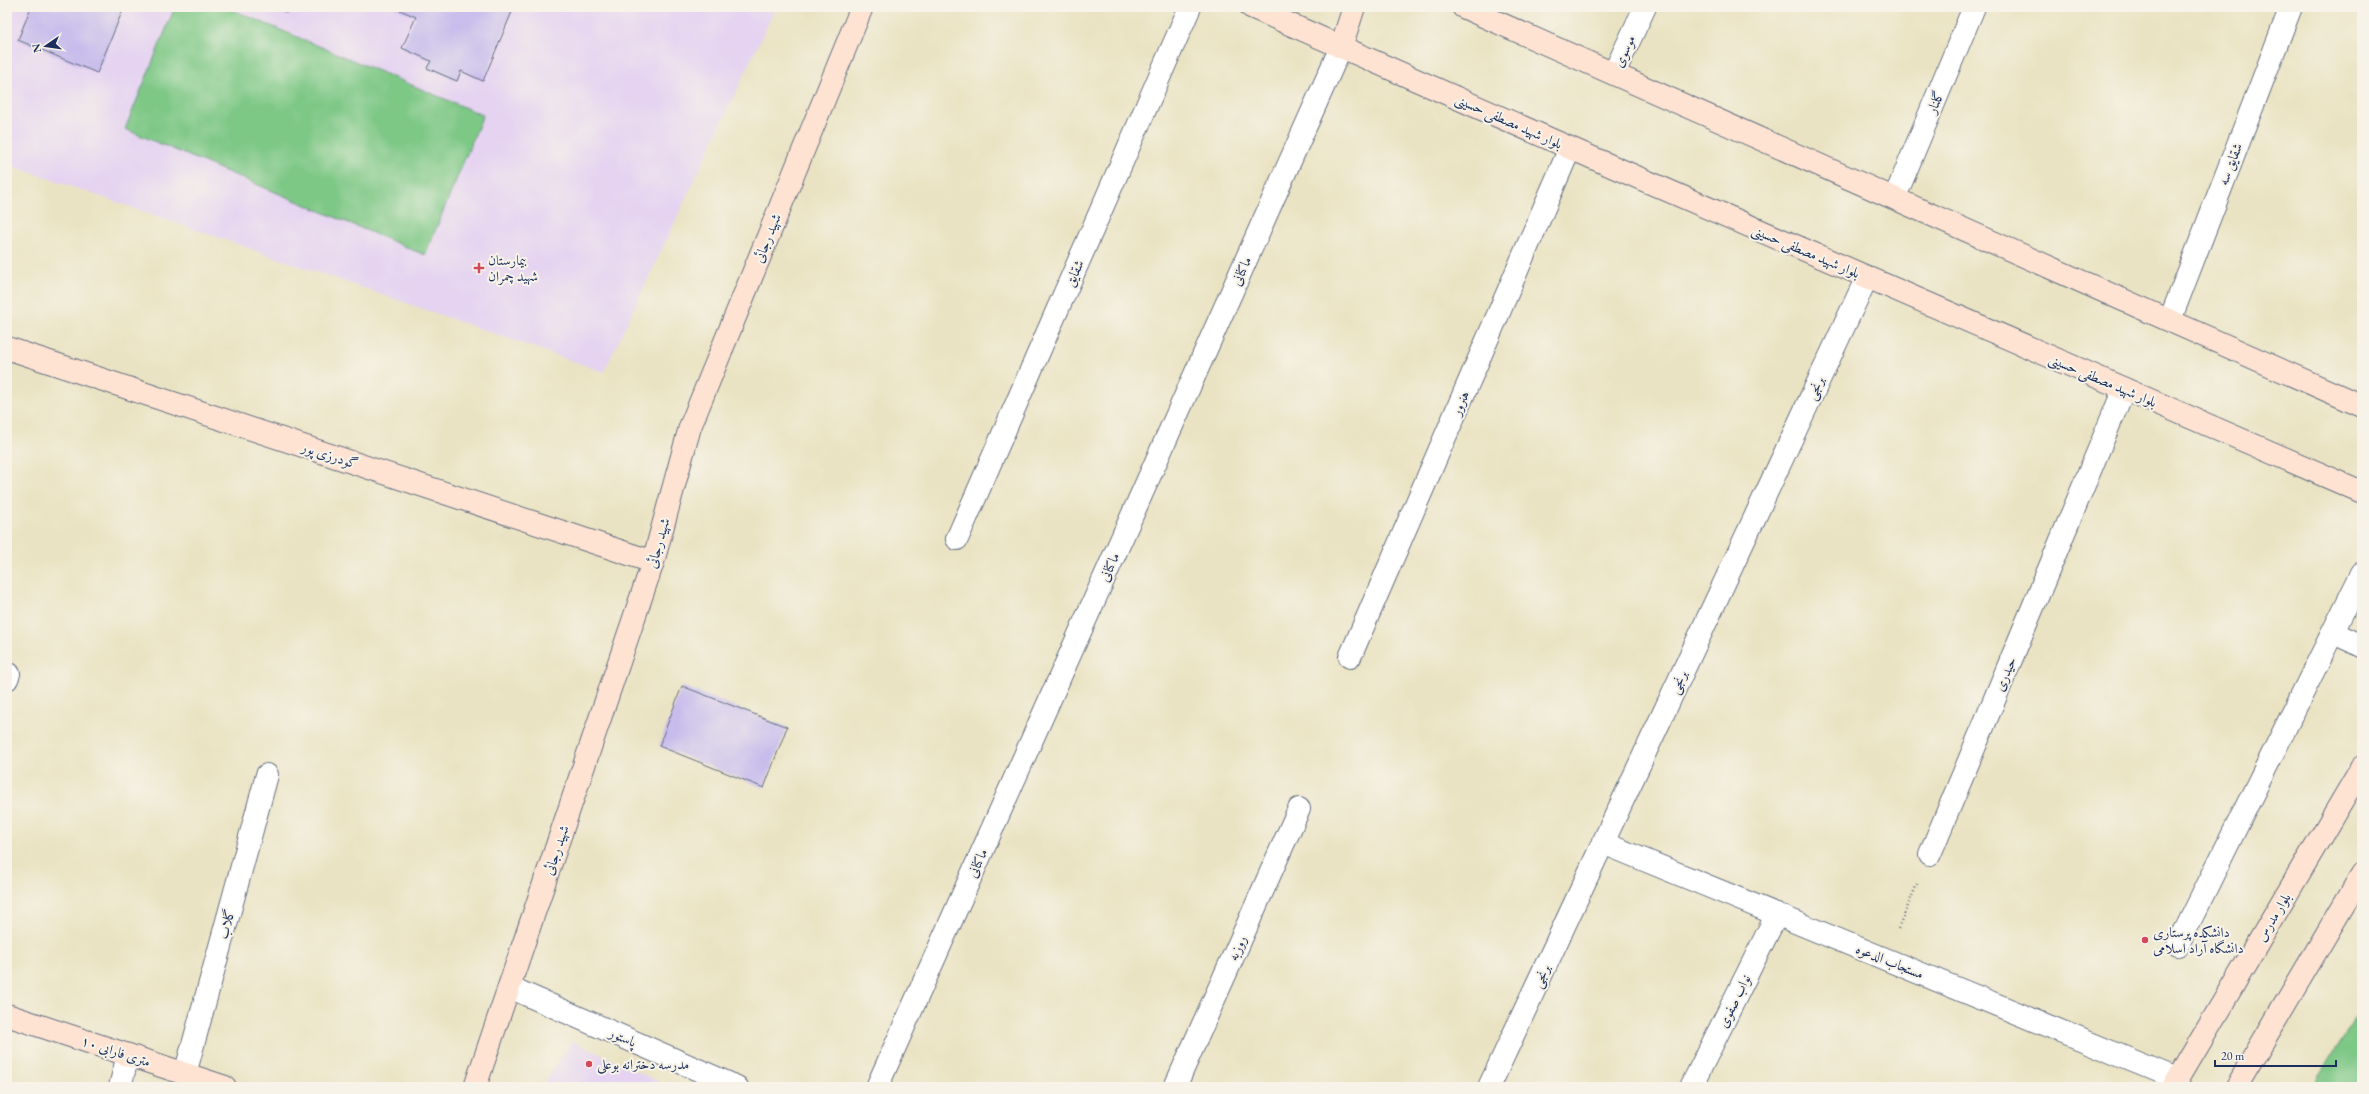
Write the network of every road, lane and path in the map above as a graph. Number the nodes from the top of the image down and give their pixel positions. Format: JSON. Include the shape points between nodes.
{"nodes":[{"id":1,"x":862,"y":7,"type":"edge"},
{"id":2,"x":1190,"y":7,"type":"edge"},
{"id":3,"x":1252,"y":7,"type":"edge"},
{"id":4,"x":1354,"y":7,"type":"edge"},
{"id":5,"x":1463,"y":7,"type":"edge"},
{"id":6,"x":1645,"y":7,"type":"edge"},
{"id":7,"x":1974,"y":7,"type":"edge"},
{"id":8,"x":2291,"y":7,"type":"edge"},
{"id":9,"x":1341,"y":47,"type":"junction"},
{"id":10,"x":1614,"y":73,"type":"junction"},
{"id":11,"x":1570,"y":148,"type":"junction"},
{"id":12,"x":1895,"y":197,"type":"junction"},
{"id":13,"x":1867,"y":277,"type":"junction"},
{"id":14,"x":2170,"y":320,"type":"junction"},
{"id":15,"x":7,"y":348,"type":"edge"},
{"id":16,"x":2124,"y":389,"type":"junction"},
{"id":17,"x":2362,"y":406,"type":"edge"},
{"id":18,"x":2362,"y":492,"type":"edge"},
{"id":19,"x":957,"y":539,"type":"dead end"},
{"id":20,"x":653,"y":562,"type":"junction"},
{"id":21,"x":2362,"y":573,"type":"edge"},
{"id":22,"x":2334,"y":633,"type":"junction"},
{"id":23,"x":2362,"y":646,"type":"edge"},
{"id":24,"x":1350,"y":657,"type":"dead end"},
{"id":25,"x":2362,"y":767,"type":"edge"},
{"id":26,"x":266,"y":775,"type":"dead end"},
{"id":27,"x":1299,"y":809,"type":"dead end"},
{"id":28,"x":1603,"y":844,"type":"junction"},
{"id":29,"x":1930,"y":854,"type":"joint"},
{"id":30,"x":2362,"y":874,"type":"edge"},
{"id":31,"x":1777,"y":914,"type":"junction"},
{"id":32,"x":2178,"y":945,"type":"dead end"},
{"id":33,"x":1885,"y":959,"type":"junction"},
{"id":34,"x":509,"y":987,"type":"junction"},
{"id":35,"x":7,"y":1015,"type":"edge"},
{"id":36,"x":128,"y":1055,"type":"junction"},
{"id":37,"x":184,"y":1074,"type":"junction"},
{"id":38,"x":2175,"y":1083,"type":"edge"},
{"id":39,"x":120,"y":1087,"type":"edge"},
{"id":40,"x":225,"y":1087,"type":"edge"},
{"id":41,"x":475,"y":1087,"type":"edge"},
{"id":42,"x":738,"y":1087,"type":"edge"},
{"id":43,"x":877,"y":1087,"type":"edge"},
{"id":44,"x":1175,"y":1087,"type":"edge"},
{"id":45,"x":1489,"y":1087,"type":"edge"},
{"id":46,"x":1691,"y":1087,"type":"edge"},
{"id":47,"x":2236,"y":1087,"type":"edge"}],
"edges":[{"from":1,"to":20,"type":"main road","name":"شهید رجائی","via":[[690,427]]},
{"from":2,"to":19,"type":"street","name":"شقایق"},
{"from":3,"to":9,"type":"main road","name":"بلوار شهید مصطفی حسینی"},
{"from":4,"to":9,"type":"main road"},
{"from":5,"to":10,"type":"main road"},
{"from":6,"to":10,"type":"street","name":"موسوی"},
{"from":7,"to":12,"type":"street","name":"گلنار"},
{"from":8,"to":14,"type":"street","name":"شقایق سه"},
{"from":9,"to":11,"type":"main road","name":"بلوار شهید مصطفی حسینی"},
{"from":9,"to":43,"type":"street","name":"ماکنانی"},
{"from":10,"to":12,"type":"main road"},
{"from":11,"to":13,"type":"main road","name":"بلوار شهید مصطفی حسینی"},
{"from":11,"to":24,"type":"street","name":"هنرور"},
{"from":12,"to":14,"type":"main road"},
{"from":13,"to":16,"type":"main road","name":"بلوار شهید مصطفی حسینی"},
{"from":13,"to":28,"type":"street","name":"برنجی"},
{"from":14,"to":17,"type":"main road"},
{"from":15,"to":20,"type":"main road","name":"گودرزی پور"},
{"from":16,"to":18,"type":"main road","name":"بلوار شهید مصطفی حسینی"},
{"from":16,"to":29,"type":"street","name":"حیدری"},
{"from":20,"to":34,"type":"main road","name":"شهید رجائی"},
{"from":21,"to":22,"type":"street"},
{"from":22,"to":23,"type":"street"},
{"from":22,"to":32,"type":"street"},
{"from":25,"to":38,"type":"main road","name":"بلوار مدرس"},
{"from":26,"to":37,"type":"street","name":"گلاب"},
{"from":27,"to":44,"type":"street","name":"روزبه"},
{"from":28,"to":31,"type":"street","name":"مستجاب الدعوه"},
{"from":28,"to":45,"type":"street","name":"برنجی"},
{"from":29,"to":33,"type":"path"},
{"from":30,"to":47,"type":"main road"},
{"from":31,"to":33,"type":"street","name":"مستجاب الدعوه"},
{"from":31,"to":46,"type":"street","name":"نواب صفوی"},
{"from":33,"to":38,"type":"street","name":"مستجاب الدعوه"},
{"from":34,"to":41,"type":"main road","name":"شهید رجائی"},
{"from":34,"to":42,"type":"street","name":"پاستور"},
{"from":35,"to":36,"type":"main road","name":"۱۰ متری فارابی"},
{"from":36,"to":37,"type":"main road","name":"۱۰ متری فارابی"},
{"from":36,"to":39,"type":"street"},
{"from":37,"to":40,"type":"main road","name":"۱۰ متری فارابی"}]}
